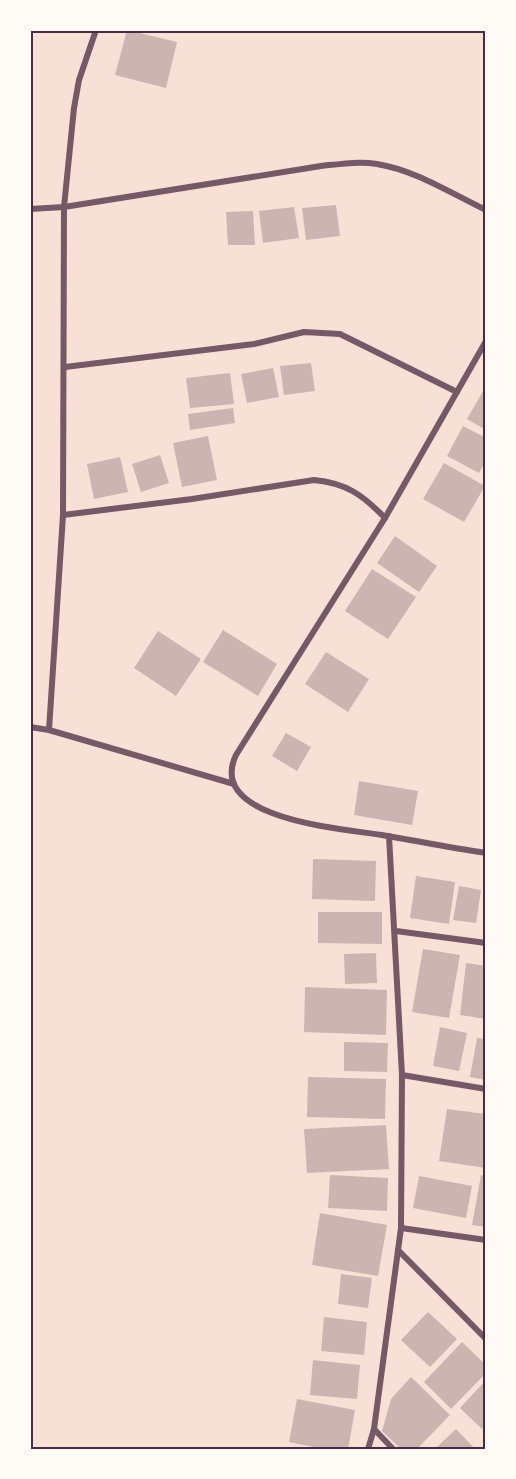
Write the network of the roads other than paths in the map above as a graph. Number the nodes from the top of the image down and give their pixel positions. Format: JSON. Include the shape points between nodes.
{"nodes":[{"id":1,"x":96,"y":30,"type":"edge"},
{"id":2,"x":64,"y":207,"type":"junction"},
{"id":3,"x":30,"y":209,"type":"edge"},
{"id":4,"x":486,"y":210,"type":"edge"},
{"id":5,"x":486,"y":341,"type":"edge"},
{"id":6,"x":65,"y":367,"type":"junction"},
{"id":7,"x":457,"y":392,"type":"junction"},
{"id":8,"x":63,"y":515,"type":"junction"},
{"id":9,"x":384,"y":518,"type":"junction"},
{"id":10,"x":30,"y":727,"type":"edge"},
{"id":11,"x":49,"y":730,"type":"junction"},
{"id":12,"x":234,"y":784,"type":"junction"},
{"id":13,"x":389,"y":836,"type":"junction"},
{"id":14,"x":486,"y":853,"type":"edge"},
{"id":15,"x":396,"y":931,"type":"junction"},
{"id":16,"x":486,"y":943,"type":"edge"},
{"id":17,"x":402,"y":1075,"type":"junction"},
{"id":18,"x":486,"y":1089,"type":"edge"},
{"id":19,"x":401,"y":1228,"type":"junction"},
{"id":20,"x":486,"y":1240,"type":"edge"},
{"id":21,"x":398,"y":1250,"type":"junction"},
{"id":22,"x":486,"y":1340,"type":"edge"},
{"id":23,"x":374,"y":1429,"type":"junction"},
{"id":24,"x":368,"y":1449,"type":"edge"},
{"id":25,"x":393,"y":1449,"type":"edge"}],
"edges":[{"from":1,"to":2,"type":"street","via":[[79,80]]},
{"from":2,"to":3,"type":"street"},
{"from":2,"to":4,"type":"street","via":[[357,163],[399,170]]},
{"from":2,"to":6,"type":"street"},
{"from":5,"to":7,"type":"street"},
{"from":6,"to":7,"type":"street","via":[[254,344],[304,332],[340,334]]},
{"from":6,"to":8,"type":"street"},
{"from":7,"to":9,"type":"street"},
{"from":8,"to":9,"type":"street","via":[[314,480],[358,492]]},
{"from":8,"to":11,"type":"street"},
{"from":9,"to":12,"type":"street","via":[[236,755],[231,770]]},
{"from":10,"to":11,"type":"street"},
{"from":11,"to":12,"type":"street"},
{"from":12,"to":13,"type":"street","via":[[247,800],[280,817]]},
{"from":13,"to":14,"type":"street"},
{"from":13,"to":15,"type":"street"},
{"from":15,"to":16,"type":"street"},
{"from":15,"to":17,"type":"street"},
{"from":17,"to":18,"type":"street"},
{"from":17,"to":19,"type":"street"},
{"from":19,"to":20,"type":"street"},
{"from":19,"to":21,"type":"street"},
{"from":21,"to":22,"type":"street"},
{"from":21,"to":23,"type":"street"},
{"from":23,"to":24,"type":"street"},
{"from":23,"to":25,"type":"street"}]}
